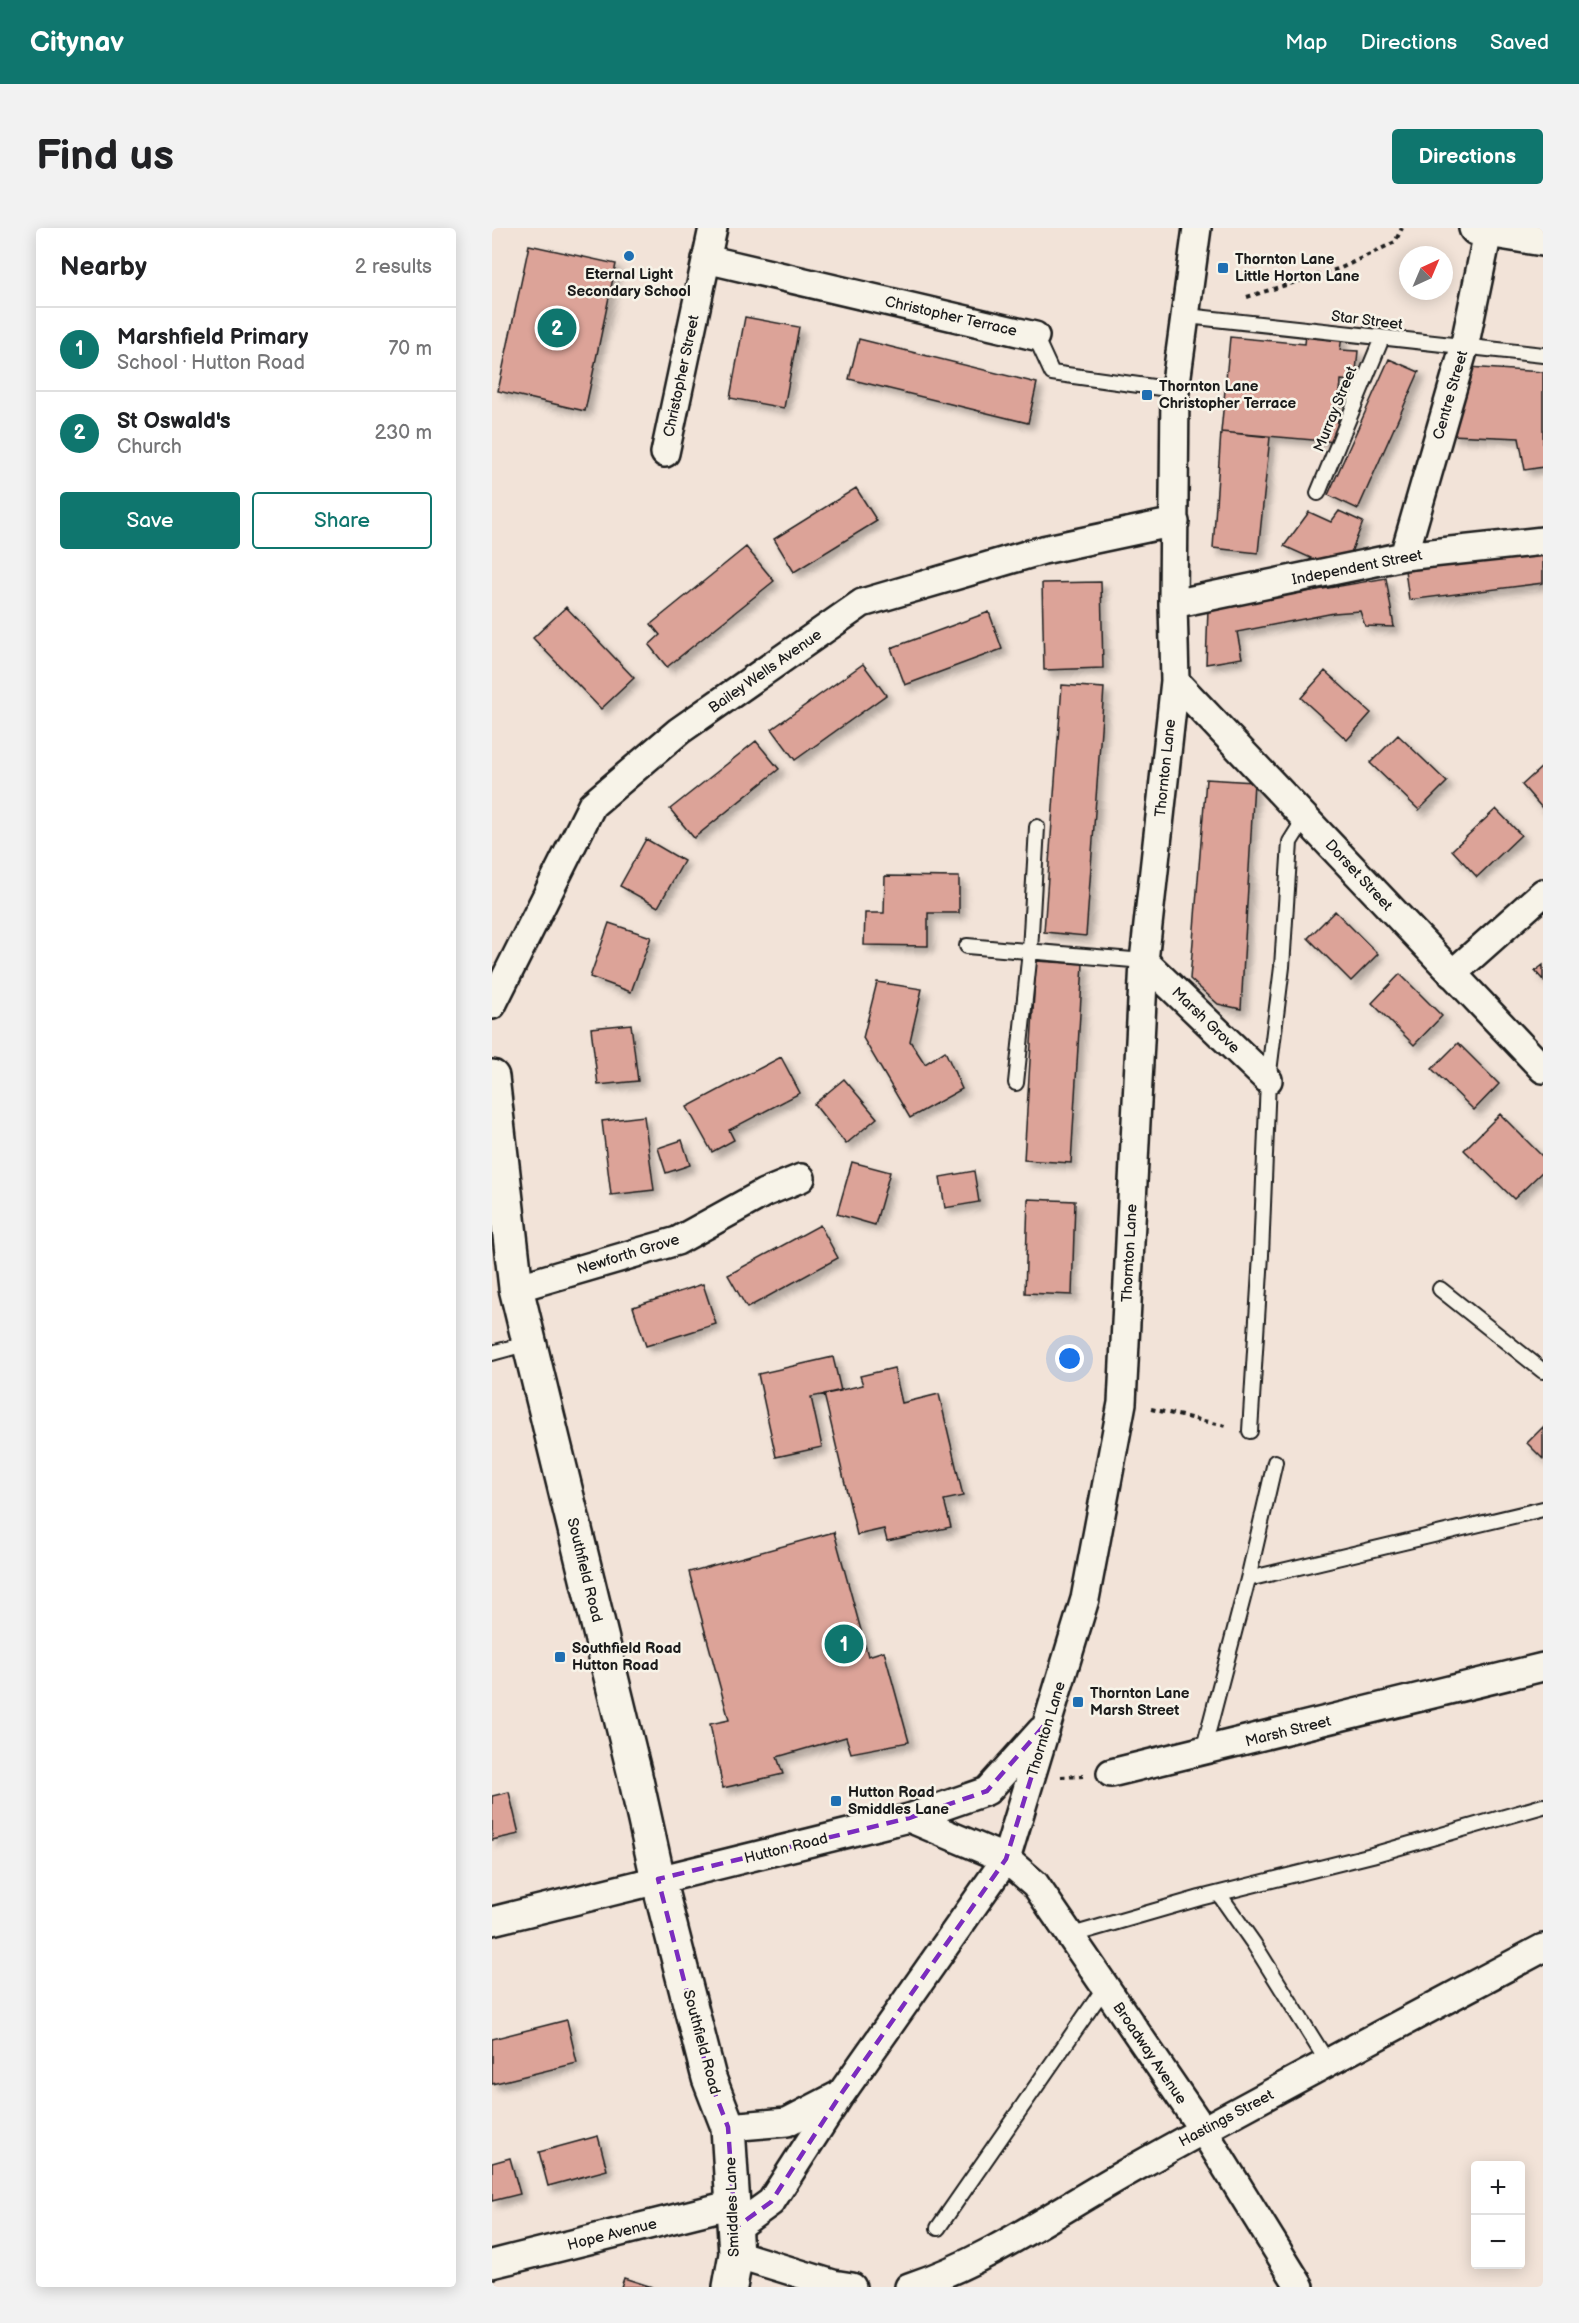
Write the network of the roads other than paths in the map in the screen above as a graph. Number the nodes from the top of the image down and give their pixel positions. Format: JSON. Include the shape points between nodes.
{"nodes":[{"id":1,"x":712,"y":228,"type":"edge"},
{"id":2,"x":1197,"y":228,"type":"edge"},
{"id":3,"x":1482,"y":230,"type":"edge"},
{"id":4,"x":1543,"y":239,"type":"edge"},
{"id":5,"x":706,"y":259,"type":"junction"},
{"id":6,"x":1186,"y":316,"type":"junction"},
{"id":7,"x":1035,"y":336,"type":"joint"},
{"id":8,"x":1382,"y":338,"type":"junction"},
{"id":9,"x":1464,"y":348,"type":"junction"},
{"id":10,"x":1543,"y":355,"type":"edge"},
{"id":11,"x":1175,"y":390,"type":"junction"},
{"id":12,"x":665,"y":453,"type":"dead end"},
{"id":13,"x":1318,"y":493,"type":"dead end"},
{"id":14,"x":1175,"y":522,"type":"junction"},
{"id":15,"x":1543,"y":541,"type":"edge"},
{"id":16,"x":1404,"y":556,"type":"junction"},
{"id":17,"x":1173,"y":604,"type":"junction"},
{"id":18,"x":1175,"y":681,"type":"junction"},
{"id":19,"x":1305,"y":818,"type":"junction"},
{"id":20,"x":1037,"y":827,"type":"dead end"},
{"id":21,"x":1543,"y":893,"type":"edge"},
{"id":22,"x":967,"y":946,"type":"dead end"},
{"id":23,"x":1030,"y":951,"type":"junction"},
{"id":24,"x":1144,"y":961,"type":"junction"},
{"id":25,"x":1452,"y":974,"type":"junction"},
{"id":26,"x":492,"y":1005,"type":"edge"},
{"id":27,"x":1543,"y":1069,"type":"edge"},
{"id":28,"x":492,"y":1077,"type":"edge"},
{"id":29,"x":1268,"y":1080,"type":"junction"},
{"id":30,"x":1016,"y":1083,"type":"dead end"},
{"id":31,"x":801,"y":1178,"type":"dead end"},
{"id":32,"x":516,"y":1288,"type":"junction"},
{"id":33,"x":1440,"y":1289,"type":"dead end"},
{"id":34,"x":529,"y":1343,"type":"junction"},
{"id":35,"x":492,"y":1353,"type":"edge"},
{"id":36,"x":1543,"y":1371,"type":"edge"},
{"id":37,"x":1250,"y":1431,"type":"road end"},
{"id":38,"x":1275,"y":1462,"type":"dead end"},
{"id":39,"x":1543,"y":1509,"type":"edge"},
{"id":40,"x":1248,"y":1579,"type":"junction"},
{"id":41,"x":1543,"y":1667,"type":"edge"},
{"id":42,"x":1049,"y":1720,"type":"junction"},
{"id":43,"x":1203,"y":1752,"type":"junction"},
{"id":44,"x":1111,"y":1773,"type":"road end"},
{"id":45,"x":1543,"y":1806,"type":"edge"},
{"id":46,"x":909,"y":1818,"type":"junction"},
{"id":47,"x":1006,"y":1859,"type":"junction"},
{"id":48,"x":658,"y":1879,"type":"junction"},
{"id":49,"x":1219,"y":1894,"type":"junction"},
{"id":50,"x":492,"y":1921,"type":"edge"},
{"id":51,"x":1072,"y":1935,"type":"junction"},
{"id":52,"x":1543,"y":1948,"type":"edge"},
{"id":53,"x":1105,"y":1987,"type":"junction"},
{"id":54,"x":1328,"y":2063,"type":"junction"},
{"id":55,"x":841,"y":2094,"type":"junction"},
{"id":56,"x":728,"y":2127,"type":"junction"},
{"id":57,"x":1203,"y":2130,"type":"junction"},
{"id":58,"x":938,"y":2228,"type":"dead end"},
{"id":59,"x":735,"y":2229,"type":"junction"},
{"id":60,"x":492,"y":2264,"type":"edge"},
{"id":61,"x":730,"y":2287,"type":"edge"},
{"id":62,"x":852,"y":2287,"type":"edge"},
{"id":63,"x":909,"y":2287,"type":"edge"},
{"id":64,"x":1300,"y":2287,"type":"edge"}],
"edges":[{"from":1,"to":5,"type":"street","name":"Christopher Street"},
{"from":2,"to":6,"type":"street","name":"Thornton Lane"},
{"from":3,"to":4,"type":"main road"},
{"from":3,"to":9,"type":"street","name":"Centre Street"},
{"from":5,"to":7,"type":"street","name":"Christopher Terrace"},
{"from":5,"to":12,"type":"street","name":"Christopher Street"},
{"from":6,"to":8,"type":"lane","name":"Star Street"},
{"from":6,"to":11,"type":"street","name":"Thornton Lane"},
{"from":7,"to":11,"type":"lane","name":"Christopher Terrace","via":[[1052,373]]},
{"from":8,"to":9,"type":"lane","name":"Star Street"},
{"from":8,"to":13,"type":"lane","name":"Murray Street"},
{"from":9,"to":10,"type":"lane","name":"Star Street"},
{"from":9,"to":16,"type":"street","name":"Centre Street"},
{"from":11,"to":14,"type":"street","name":"Thornton Lane"},
{"from":14,"to":17,"type":"street","name":"Thornton Lane"},
{"from":14,"to":26,"type":"street","name":"Bailey Wells Avenue","via":[[1043,550],[862,603],[679,731],[592,805]]},
{"from":15,"to":16,"type":"street","name":"Independent Street"},
{"from":16,"to":17,"type":"street","name":"Independent Street"},
{"from":17,"to":18,"type":"street","name":"Thornton Lane"},
{"from":18,"to":19,"type":"street","name":"Dorset Street"},
{"from":18,"to":24,"type":"street","name":"Thornton Lane"},
{"from":19,"to":25,"type":"street","name":"Dorset Street"},
{"from":19,"to":29,"type":"lane","via":[[1290,842],[1282,967]]},
{"from":20,"to":23,"type":"lane"},
{"from":21,"to":25,"type":"street"},
{"from":22,"to":23,"type":"lane"},
{"from":23,"to":24,"type":"lane"},
{"from":23,"to":30,"type":"lane"},
{"from":24,"to":29,"type":"street","name":"Marsh Grove"},
{"from":24,"to":42,"type":"street","name":"Thornton Lane","via":[[1122,1403],[1085,1599]]},
{"from":25,"to":27,"type":"street","name":"Dorset Street"},
{"from":28,"to":32,"type":"main road","name":"Southfield Road"},
{"from":29,"to":37,"type":"lane"},
{"from":31,"to":32,"type":"street","name":"Newforth Grove","via":[[764,1193],[677,1241]]},
{"from":32,"to":34,"type":"main road","name":"Southfield Road"},
{"from":33,"to":36,"type":"lane"},
{"from":34,"to":35,"type":"lane"},
{"from":34,"to":48,"type":"main road","name":"Southfield Road"},
{"from":38,"to":40,"type":"lane"},
{"from":39,"to":40,"type":"lane"},
{"from":40,"to":43,"type":"lane"},
{"from":41,"to":43,"type":"street","name":"Marsh Street"},
{"from":42,"to":46,"type":"street","name":"Hutton Road","via":[[987,1791]]},
{"from":42,"to":47,"type":"street","name":"Thornton Lane"},
{"from":43,"to":44,"type":"street","name":"Marsh Street"},
{"from":45,"to":49,"type":"lane"},
{"from":46,"to":47,"type":"street","name":"Broadway Avenue"},
{"from":46,"to":48,"type":"street","name":"Hutton Road"},
{"from":47,"to":51,"type":"street","name":"Broadway Avenue","via":[[1035,1884]]},
{"from":47,"to":55,"type":"street","name":"Thornton Lane"},
{"from":48,"to":50,"type":"street","name":"Hutton Road"},
{"from":48,"to":56,"type":"main road","name":"Southfield Road","via":[[709,2078]]},
{"from":49,"to":51,"type":"lane"},
{"from":49,"to":54,"type":"lane"},
{"from":51,"to":53,"type":"street","name":"Broadway Avenue"},
{"from":52,"to":54,"type":"street","name":"Hastings Street"},
{"from":53,"to":57,"type":"street","name":"Broadway Avenue"},
{"from":53,"to":58,"type":"lane"},
{"from":54,"to":57,"type":"street","name":"Hastings Street"},
{"from":55,"to":56,"type":"street","name":"Thornton Lane","via":[[787,2122]]},
{"from":55,"to":59,"type":"street","via":[[771,2202]]},
{"from":56,"to":59,"type":"main road","name":"Smiddles Lane"},
{"from":57,"to":63,"type":"street","name":"Hastings Street","via":[[1009,2241]]},
{"from":57,"to":64,"type":"street","name":"Broadway Avenue"},
{"from":59,"to":60,"type":"street","name":"Hope Avenue"},
{"from":59,"to":61,"type":"main road","name":"Smiddles Lane"},
{"from":59,"to":62,"type":"street","via":[[833,2284]]}]}
